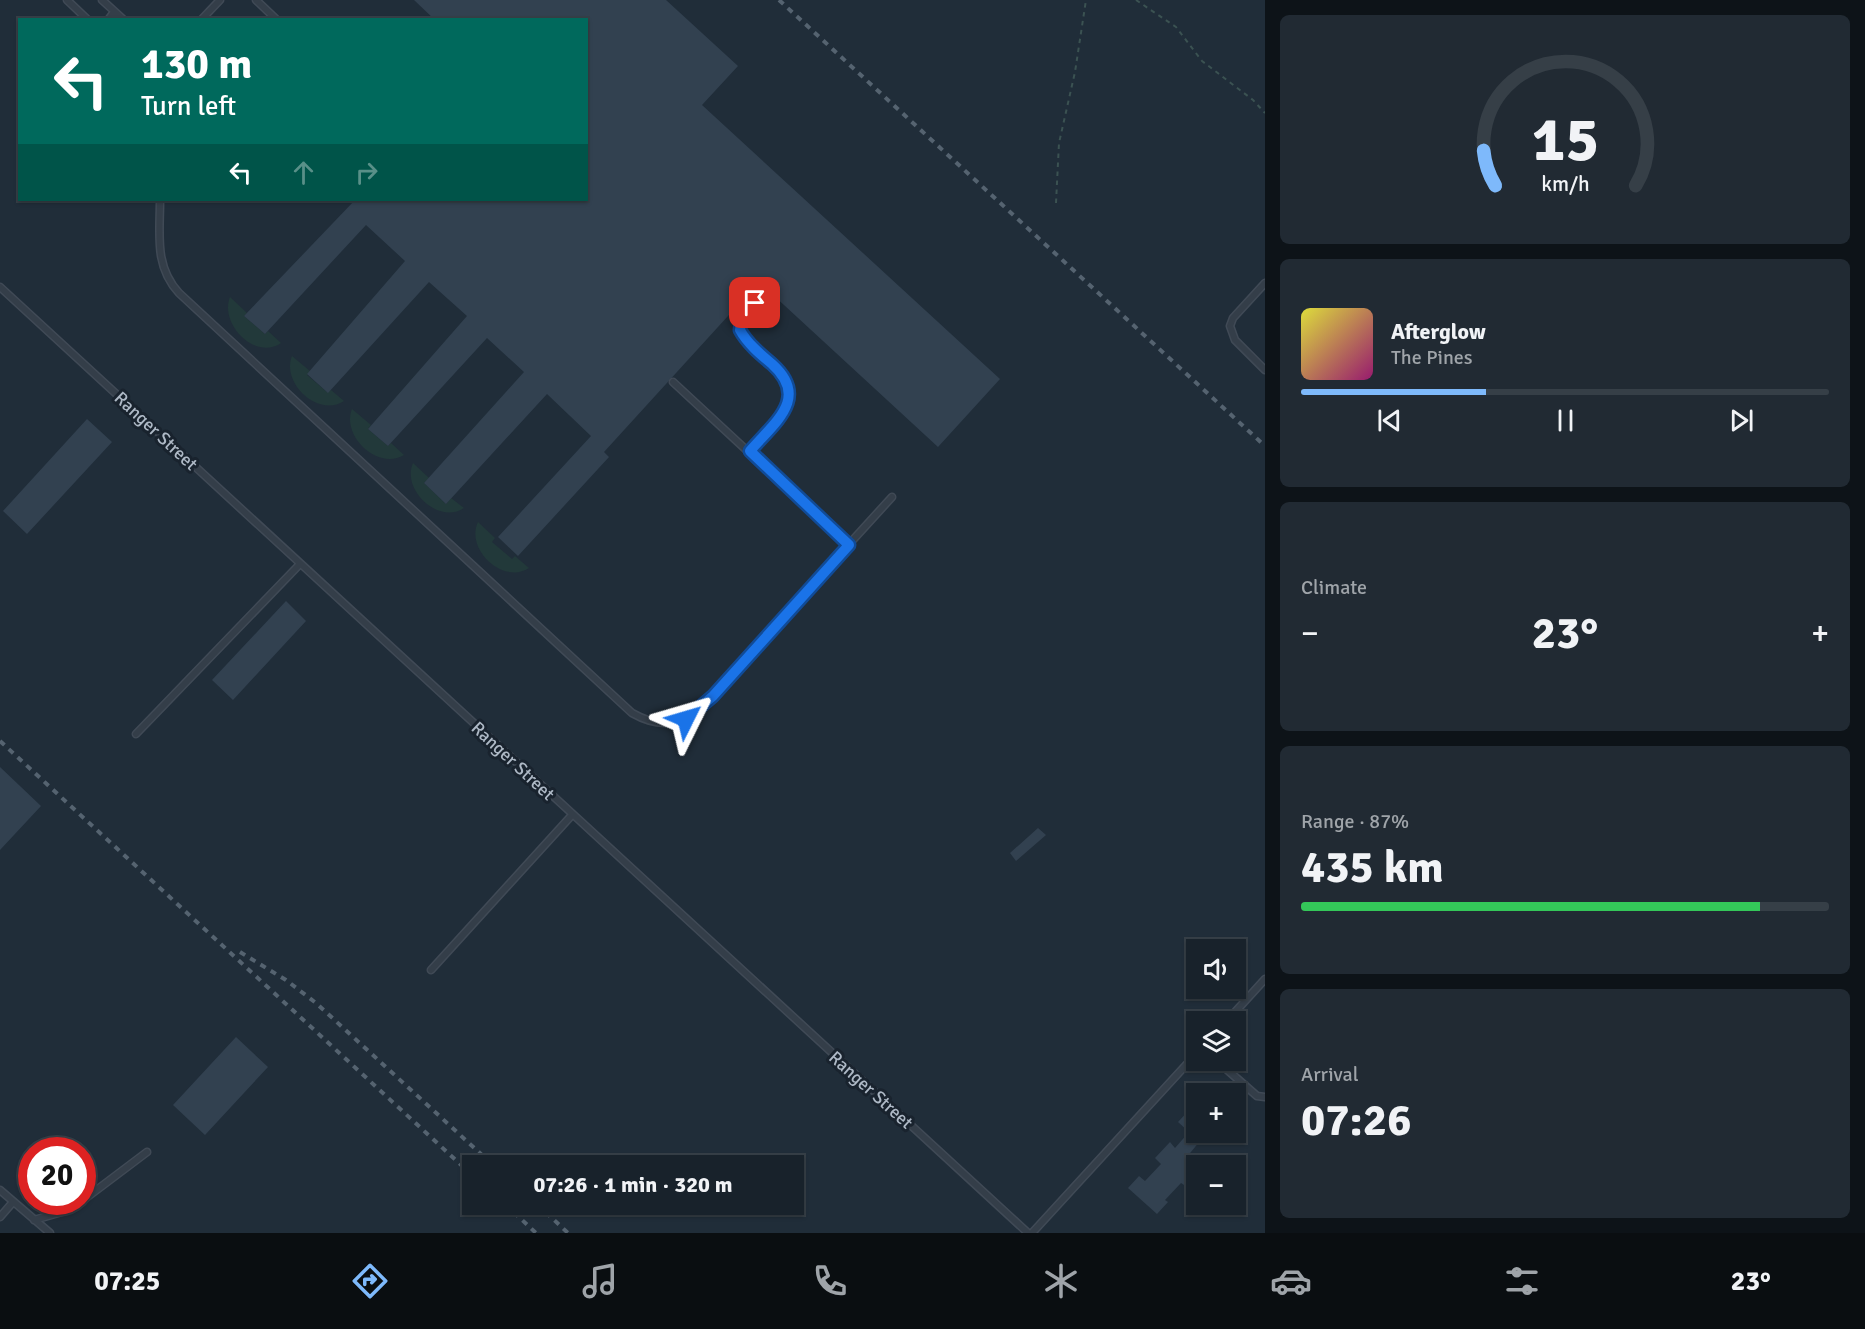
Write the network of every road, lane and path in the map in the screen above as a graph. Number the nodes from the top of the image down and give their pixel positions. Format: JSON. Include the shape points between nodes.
{"nodes":[{"id":1,"x":67,"y":0,"type":"edge"},
{"id":2,"x":102,"y":0,"type":"edge"},
{"id":3,"x":220,"y":0,"type":"edge"},
{"id":4,"x":256,"y":0,"type":"edge"},
{"id":5,"x":1086,"y":0,"type":"edge"},
{"id":6,"x":1136,"y":0,"type":"edge"},
{"id":7,"x":114,"y":12,"type":"junction"},
{"id":8,"x":86,"y":18,"type":"edge"},
{"id":9,"x":110,"y":18,"type":"edge"},
{"id":10,"x":122,"y":18,"type":"edge"},
{"id":11,"x":203,"y":18,"type":"edge"},
{"id":12,"x":275,"y":18,"type":"edge"},
{"id":13,"x":1265,"y":113,"type":"edge"},
{"id":14,"x":160,"y":201,"type":"edge"},
{"id":15,"x":1056,"y":203,"type":"dead end"},
{"id":16,"x":1265,"y":283,"type":"edge"},
{"id":17,"x":0,"y":287,"type":"edge"},
{"id":18,"x":765,"y":294,"type":"dead end"},
{"id":19,"x":1265,"y":370,"type":"edge"},
{"id":20,"x":673,"y":382,"type":"dead end"},
{"id":21,"x":750,"y":451,"type":"junction"},
{"id":22,"x":892,"y":497,"type":"dead end"},
{"id":23,"x":849,"y":545,"type":"junction"},
{"id":24,"x":300,"y":564,"type":"junction"},
{"id":25,"x":136,"y":734,"type":"dead end"},
{"id":26,"x":572,"y":815,"type":"junction"},
{"id":27,"x":430,"y":970,"type":"dead end"},
{"id":28,"x":1265,"y":979,"type":"edge"},
{"id":29,"x":1236,"y":1011,"type":"edge"},
{"id":30,"x":1186,"y":1065,"type":"edge"},
{"id":31,"x":1229,"y":1071,"type":"edge"},
{"id":32,"x":1265,"y":1097,"type":"edge"},
{"id":33,"x":147,"y":1152,"type":"dead end"},
{"id":34,"x":0,"y":1190,"type":"edge"},
{"id":35,"x":96,"y":1190,"type":"edge"},
{"id":36,"x":13,"y":1202,"type":"junction"},
{"id":37,"x":52,"y":1215,"type":"edge"},
{"id":38,"x":0,"y":1217,"type":"edge"},
{"id":39,"x":34,"y":1220,"type":"junction"},
{"id":40,"x":50,"y":1233,"type":"edge"},
{"id":41,"x":1030,"y":1233,"type":"edge"}],
"edges":[{"from":1,"to":8,"type":"lane"},
{"from":2,"to":7,"type":"lane"},
{"from":3,"to":11,"type":"lane"},
{"from":4,"to":12,"type":"lane"},
{"from":5,"to":15,"type":"path","via":[[1059,143]]},
{"from":6,"to":13,"type":"path","via":[[1176,27],[1202,61],[1254,100]]},
{"from":7,"to":9,"type":"lane"},
{"from":7,"to":10,"type":"lane"},
{"from":14,"to":23,"type":"lane","via":[[161,263],[168,281],[179,293],[645,721],[671,723],[697,711]]},
{"from":16,"to":19,"type":"lane","via":[[1230,326],[1235,340]]},
{"from":17,"to":24,"type":"lane","name":"Ranger Street"},
{"from":18,"to":21,"type":"lane","via":[[741,322],[740,330],[777,369],[789,385],[790,394],[788,406]]},
{"from":20,"to":21,"type":"lane"},
{"from":21,"to":23,"type":"lane"},
{"from":22,"to":23,"type":"lane"},
{"from":24,"to":25,"type":"lane"},
{"from":24,"to":26,"type":"lane","name":"Ranger Street"},
{"from":26,"to":27,"type":"lane"},
{"from":26,"to":41,"type":"lane","name":"Ranger Street"},
{"from":28,"to":29,"type":"lane"},
{"from":30,"to":41,"type":"lane"},
{"from":31,"to":32,"type":"lane","via":[[1257,1096]]},
{"from":33,"to":35,"type":"lane"},
{"from":34,"to":36,"type":"lane"},
{"from":36,"to":38,"type":"lane"},
{"from":36,"to":39,"type":"lane"},
{"from":37,"to":39,"type":"lane"},
{"from":39,"to":40,"type":"lane"}]}
